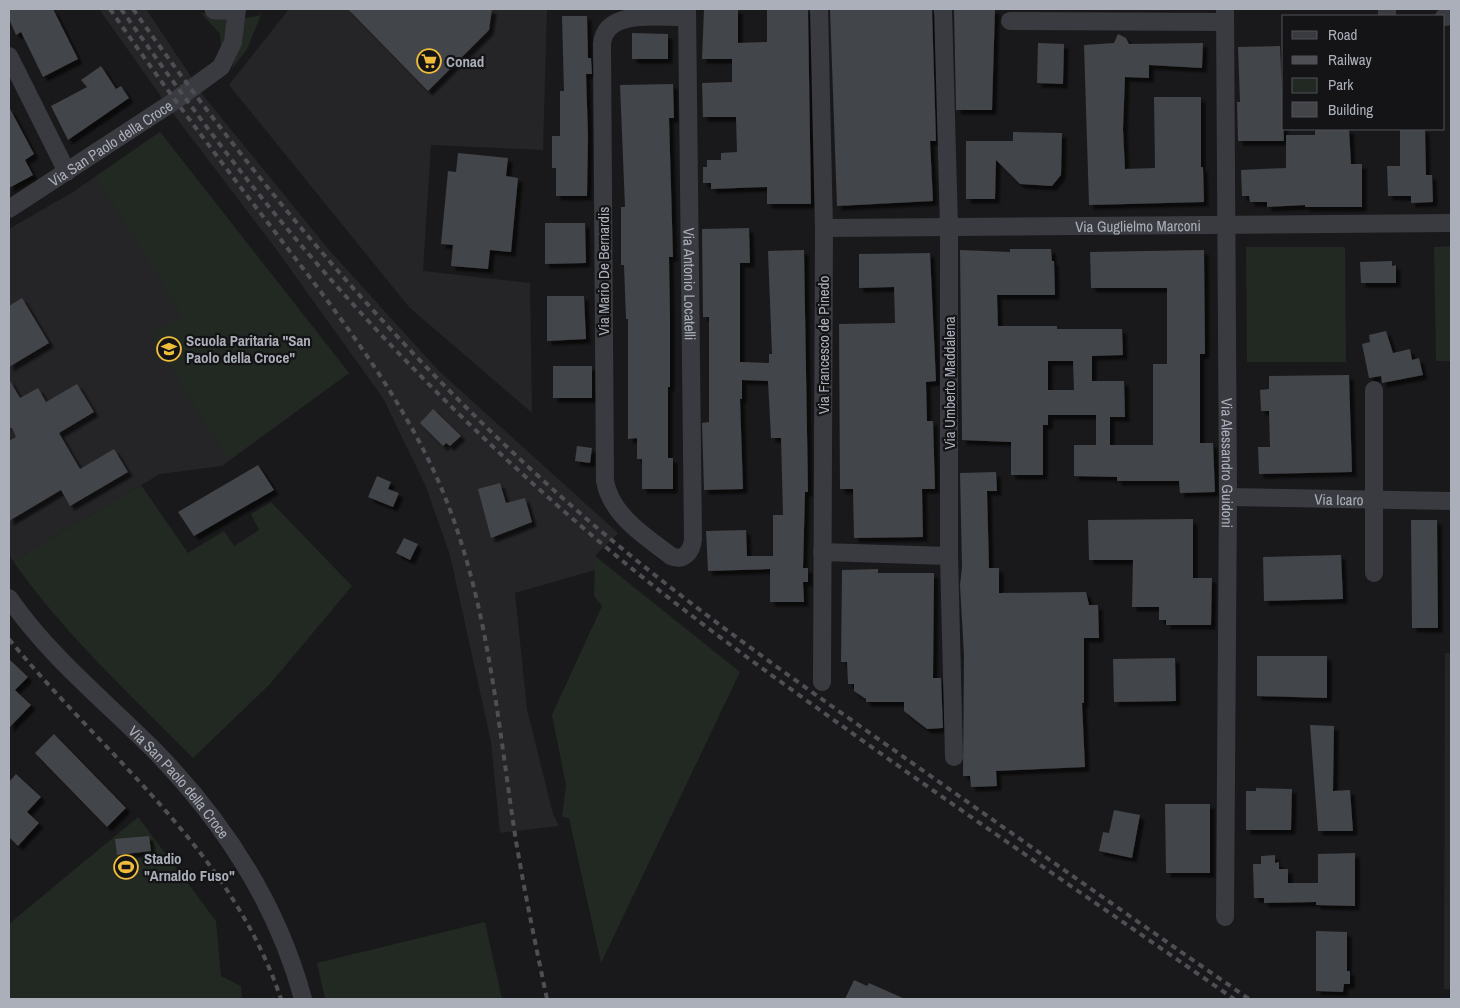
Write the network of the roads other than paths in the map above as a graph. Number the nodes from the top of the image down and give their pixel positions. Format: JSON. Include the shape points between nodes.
{"nodes":[{"id":1,"x":215,"y":9,"type":"edge"},
{"id":2,"x":236,"y":9,"type":"edge"},
{"id":3,"x":819,"y":9,"type":"edge"},
{"id":4,"x":943,"y":9,"type":"edge"},
{"id":5,"x":687,"y":13,"type":"edge"},
{"id":6,"x":1225,"y":15,"type":"edge"},
{"id":7,"x":1010,"y":22,"type":"dead end"},
{"id":8,"x":9,"y":56,"type":"edge"},
{"id":9,"x":67,"y":172,"type":"junction"},
{"id":10,"x":9,"y":209,"type":"edge"},
{"id":11,"x":1451,"y":224,"type":"edge"},
{"id":12,"x":949,"y":226,"type":"junction"},
{"id":13,"x":1225,"y":226,"type":"junction"},
{"id":14,"x":824,"y":228,"type":"junction"},
{"id":15,"x":1374,"y":390,"type":"dead end"},
{"id":16,"x":1228,"y":497,"type":"junction"},
{"id":17,"x":1451,"y":500,"type":"edge"},
{"id":18,"x":1374,"y":501,"type":"junction"},
{"id":19,"x":822,"y":552,"type":"junction"},
{"id":20,"x":949,"y":556,"type":"junction"},
{"id":21,"x":684,"y":557,"type":"joint"},
{"id":22,"x":1374,"y":573,"type":"dead end"},
{"id":23,"x":9,"y":598,"type":"edge"},
{"id":24,"x":822,"y":682,"type":"dead end"},
{"id":25,"x":954,"y":757,"type":"dead end"},
{"id":26,"x":1225,"y":917,"type":"dead end"},
{"id":27,"x":302,"y":999,"type":"edge"}],
"edges":[{"from":1,"to":2,"type":"street"},
{"from":2,"to":9,"type":"street","name":"Via San Paolo della Croce","via":[[230,49],[221,67]]},
{"from":3,"to":14,"type":"street","name":"Via Francesco de Pinedo"},
{"from":4,"to":12,"type":"street","name":"Via Umberto Maddalena"},
{"from":5,"to":21,"type":"street","name":"Via Antonio Locatelli","via":[[693,539]]},
{"from":5,"to":21,"type":"street","name":"Via Mario De Bernardis","via":[[620,19],[608,27],[602,44],[605,481],[610,498],[624,517],[671,556]]},
{"from":6,"to":7,"type":"street"},
{"from":6,"to":13,"type":"street","name":"Via Alessandro Guidoni"},
{"from":8,"to":9,"type":"street"},
{"from":9,"to":10,"type":"street","name":"Via San Paolo della Croce"},
{"from":11,"to":13,"type":"street","name":"Via Guglielmo Marconi"},
{"from":12,"to":13,"type":"street","name":"Via Guglielmo Marconi"},
{"from":12,"to":14,"type":"street","name":"Via Guglielmo Marconi"},
{"from":12,"to":20,"type":"street","name":"Via Umberto Maddalena"},
{"from":13,"to":16,"type":"street","name":"Via Alessandro Guidoni"},
{"from":14,"to":19,"type":"street","name":"Via Francesco de Pinedo"},
{"from":15,"to":18,"type":"street"},
{"from":16,"to":18,"type":"street","name":"Via Icaro"},
{"from":16,"to":26,"type":"street","name":"Via Alessandro Guidoni"},
{"from":17,"to":18,"type":"street","name":"Via Icaro"},
{"from":18,"to":22,"type":"street"},
{"from":19,"to":20,"type":"street"},
{"from":19,"to":24,"type":"street","name":"Via Francesco de Pinedo"},
{"from":20,"to":25,"type":"street","name":"Via Umberto Maddalena"},
{"from":23,"to":27,"type":"street","name":"Via San Paolo della Croce","via":[[54,652],[180,778],[224,831],[268,906]]}]}
